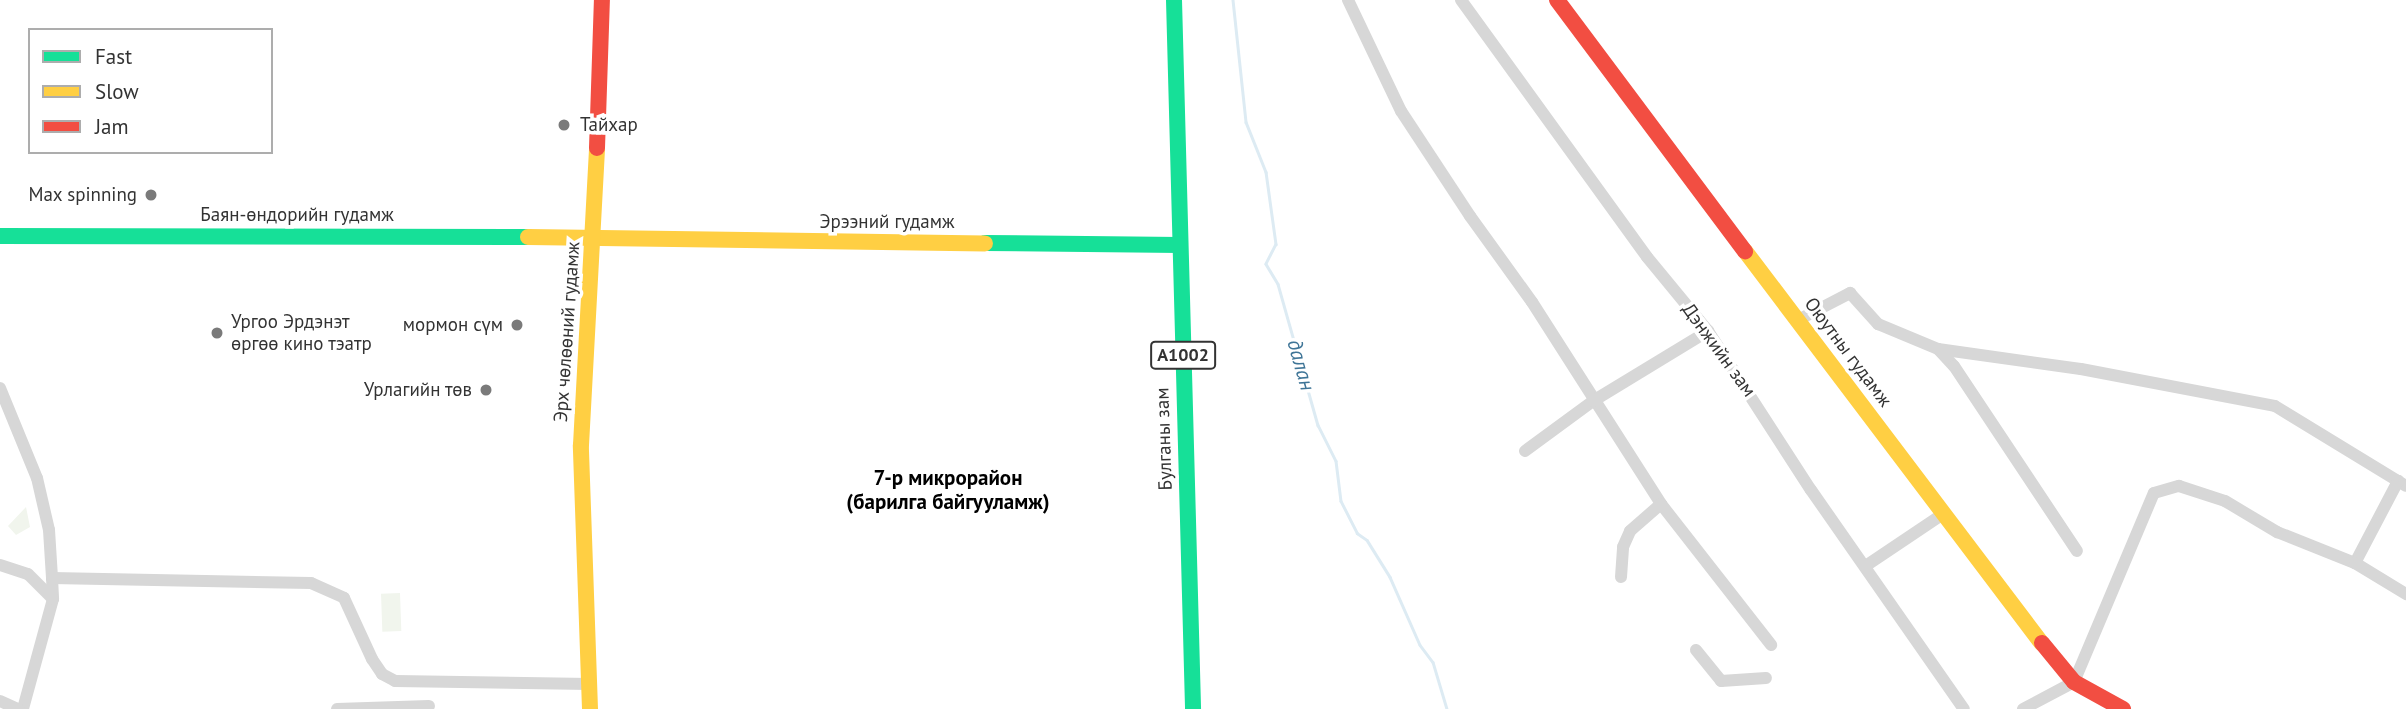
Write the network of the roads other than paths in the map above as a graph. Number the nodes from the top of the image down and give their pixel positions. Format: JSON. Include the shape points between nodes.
{"nodes":[{"id":1,"x":602,"y":0,"type":"edge"},
{"id":2,"x":1174,"y":0,"type":"edge"},
{"id":3,"x":1348,"y":0,"type":"edge"},
{"id":4,"x":1461,"y":0,"type":"edge"},
{"id":5,"x":1557,"y":0,"type":"edge"},
{"id":6,"x":0,"y":236,"type":"edge"},
{"id":7,"x":594,"y":240,"type":"junction"},
{"id":8,"x":1180,"y":245,"type":"junction"},
{"id":9,"x":1798,"y":320,"type":"junction"},
{"id":10,"x":1708,"y":331,"type":"junction"},
{"id":11,"x":1938,"y":349,"type":"junction"},
{"id":12,"x":0,"y":388,"type":"edge"},
{"id":13,"x":1593,"y":401,"type":"junction"},
{"id":14,"x":1525,"y":451,"type":"dead end"},
{"id":15,"x":2402,"y":484,"type":"edge"},
{"id":16,"x":1661,"y":504,"type":"junction"},
{"id":17,"x":1943,"y":514,"type":"junction"},
{"id":18,"x":2077,"y":551,"type":"dead end"},
{"id":19,"x":2355,"y":563,"type":"junction"},
{"id":20,"x":0,"y":565,"type":"edge"},
{"id":21,"x":1867,"y":565,"type":"junction"},
{"id":22,"x":1621,"y":577,"type":"dead end"},
{"id":23,"x":52,"y":578,"type":"junction"},
{"id":24,"x":2406,"y":594,"type":"edge"},
{"id":25,"x":53,"y":598,"type":"junction"},
{"id":26,"x":1771,"y":645,"type":"dead end"},
{"id":27,"x":1696,"y":650,"type":"dead end"},
{"id":28,"x":1766,"y":678,"type":"dead end"},
{"id":29,"x":2074,"y":682,"type":"junction"},
{"id":30,"x":444,"y":683,"type":"junction"},
{"id":31,"x":590,"y":684,"type":"junction"},
{"id":32,"x":0,"y":701,"type":"edge"},
{"id":33,"x":429,"y":707,"type":"edge"},
{"id":34,"x":21,"y":709,"type":"edge"},
{"id":35,"x":337,"y":709,"type":"edge"},
{"id":36,"x":590,"y":709,"type":"edge"},
{"id":37,"x":1193,"y":709,"type":"edge"},
{"id":38,"x":1964,"y":709,"type":"edge"},
{"id":39,"x":2023,"y":709,"type":"edge"},
{"id":40,"x":2123,"y":709,"type":"edge"}],
"edges":[{"from":1,"to":7,"type":"main road","name":"Эрх чөлөөний гудамж"},
{"from":2,"to":8,"type":"main road","name":"Булганы зам","number":"A1002"},
{"from":3,"to":13,"type":"street","via":[[1401,110],[1532,302]]},
{"from":4,"to":10,"type":"street","name":"Дэнжийн зам","via":[[1647,257]]},
{"from":5,"to":9,"type":"main road","name":"Оюутны гудамж"},
{"from":6,"to":7,"type":"main road","name":"Баян-өндорийн гудамж"},
{"from":7,"to":8,"type":"main road","name":"Эрээний гудамж"},
{"from":7,"to":31,"type":"main road","name":"Эрх чөлөөний гудамж","via":[[583,351],[581,445]]},
{"from":8,"to":37,"type":"main road","name":"Булганы зам","number":"A1002"},
{"from":9,"to":11,"type":"street","via":[[1850,293],[1878,324]]},
{"from":9,"to":17,"type":"main road","name":"Оюутны гудамж"},
{"from":10,"to":13,"type":"street"},
{"from":10,"to":21,"type":"street","name":"Дэнжийн зам","via":[[1811,490]]},
{"from":11,"to":15,"type":"street","via":[[2081,369],[2275,407]]},
{"from":11,"to":18,"type":"street","via":[[1954,366]]},
{"from":12,"to":23,"type":"street","via":[[37,478]]},
{"from":13,"to":14,"type":"street"},
{"from":13,"to":16,"type":"street"},
{"from":15,"to":19,"type":"street"},
{"from":16,"to":22,"type":"street","via":[[1630,531],[1623,547]]},
{"from":16,"to":26,"type":"street"},
{"from":17,"to":21,"type":"street"},
{"from":17,"to":29,"type":"main road","name":"Оюутны гудамж"},
{"from":19,"to":24,"type":"street"},
{"from":19,"to":29,"type":"street","via":[[2277,532],[2225,501],[2179,486],[2154,493]]},
{"from":20,"to":25,"type":"street","via":[[29,574]]},
{"from":21,"to":38,"type":"street","name":"Дэнжийн зам"},
{"from":23,"to":25,"type":"street"},
{"from":23,"to":30,"type":"street","via":[[286,581],[327,587],[344,598],[382,674],[408,683]]},
{"from":25,"to":34,"type":"street"},
{"from":27,"to":28,"type":"street","via":[[1721,681]]},
{"from":29,"to":39,"type":"street"},
{"from":29,"to":40,"type":"main road","name":"Оюутны гудамж"},
{"from":30,"to":31,"type":"street"},
{"from":30,"to":33,"type":"street"},
{"from":31,"to":36,"type":"main road","name":"Эрх чөлөөний гудамж"},
{"from":32,"to":34,"type":"street"},
{"from":33,"to":35,"type":"street"}]}
